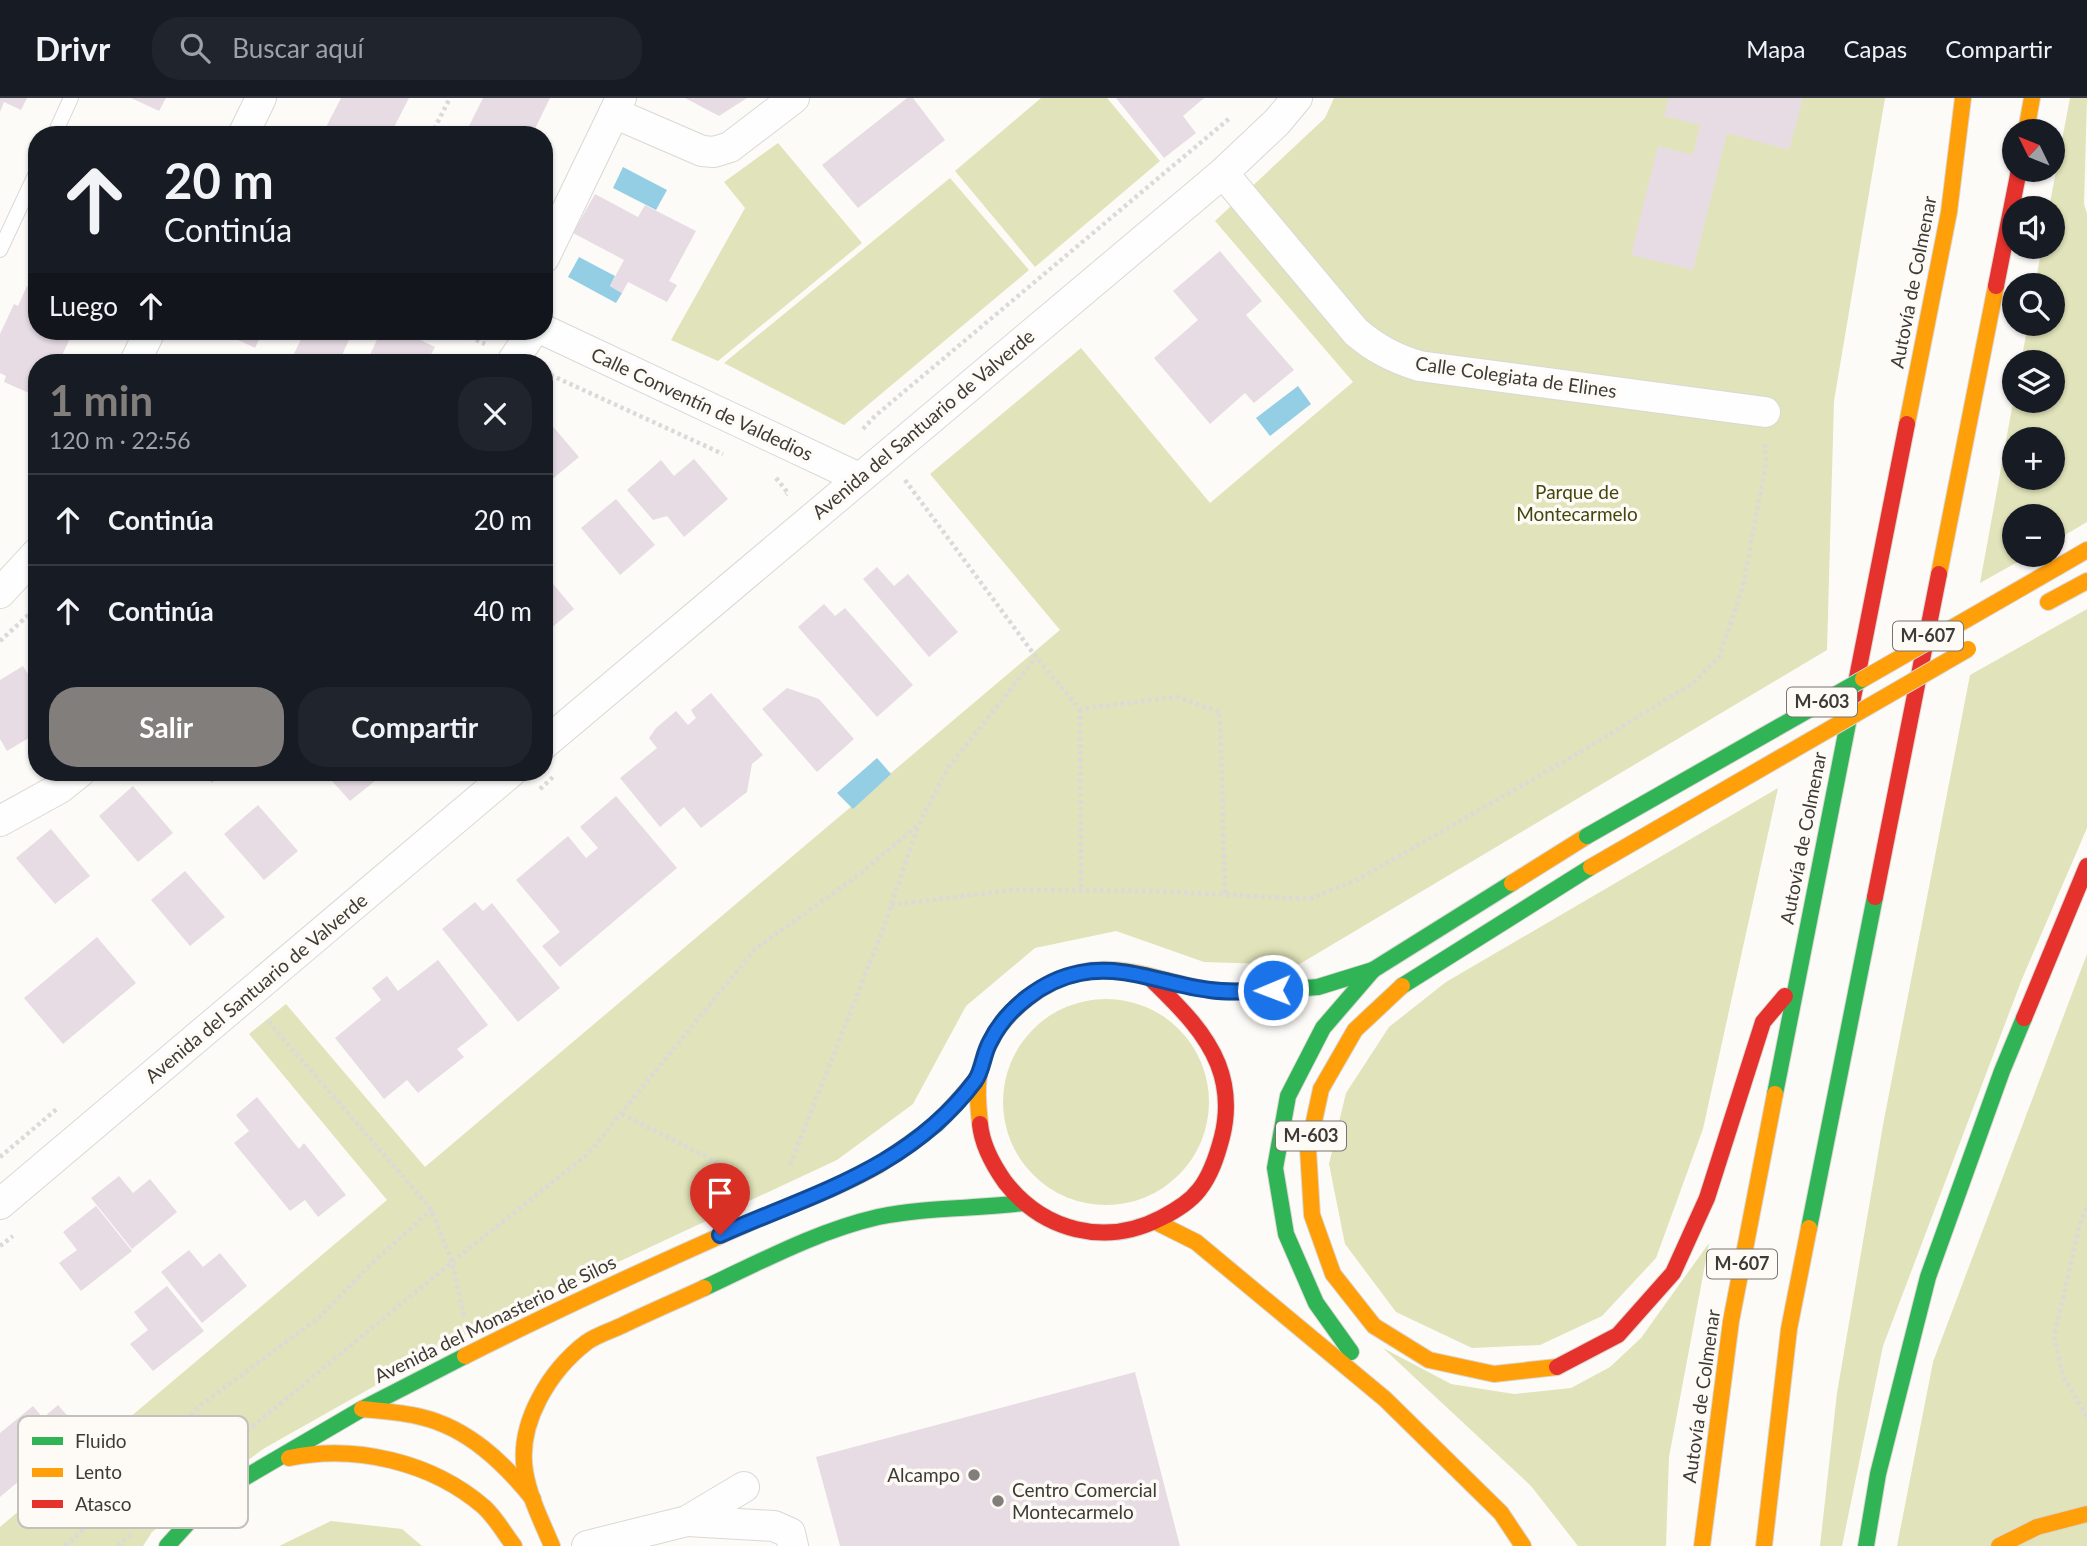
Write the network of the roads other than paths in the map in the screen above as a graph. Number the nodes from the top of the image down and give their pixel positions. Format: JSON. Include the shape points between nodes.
{"nodes":[{"id":1,"x":71,"y":98,"type":"edge"},
{"id":2,"x":261,"y":98,"type":"edge"},
{"id":3,"x":794,"y":98,"type":"edge"},
{"id":4,"x":1297,"y":98,"type":"edge"},
{"id":5,"x":1963,"y":98,"type":"edge"},
{"id":6,"x":2032,"y":98,"type":"edge"},
{"id":7,"x":618,"y":106,"type":"edge"},
{"id":8,"x":2028,"y":119,"type":"edge"},
{"id":9,"x":58,"y":126,"type":"edge"},
{"id":10,"x":247,"y":126,"type":"edge"},
{"id":11,"x":1223,"y":173,"type":"junction"},
{"id":12,"x":2017,"y":182,"type":"edge"},
{"id":13,"x":28,"y":190,"type":"edge"},
{"id":14,"x":553,"y":240,"type":"edge"},
{"id":15,"x":0,"y":250,"type":"edge"},
{"id":16,"x":553,"y":334,"type":"edge"},
{"id":17,"x":1765,"y":411,"type":"road end"},
{"id":18,"x":859,"y":478,"type":"junction"},
{"id":19,"x":2087,"y":550,"type":"edge"},
{"id":20,"x":28,"y":563,"type":"edge"},
{"id":21,"x":2087,"y":581,"type":"edge"},
{"id":22,"x":0,"y":593,"type":"edge"},
{"id":23,"x":2042,"y":606,"type":"dead end"},
{"id":24,"x":1976,"y":644,"type":"dead end"},
{"id":25,"x":553,"y":736,"type":"edge"},
{"id":26,"x":69,"y":781,"type":"edge"},
{"id":27,"x":501,"y":781,"type":"edge"},
{"id":28,"x":0,"y":821,"type":"edge"},
{"id":29,"x":2087,"y":866,"type":"edge"},
{"id":30,"x":1373,"y":970,"type":"junction"},
{"id":31,"x":1149,"y":977,"type":"junction"},
{"id":32,"x":1796,"y":984,"type":"junction"},
{"id":33,"x":977,"y":1079,"type":"junction"},
{"id":34,"x":1023,"y":1203,"type":"junction"},
{"id":35,"x":0,"y":1204,"type":"edge"},
{"id":36,"x":1157,"y":1223,"type":"junction"},
{"id":37,"x":1385,"y":1399,"type":"junction"},
{"id":38,"x":362,"y":1409,"type":"junction"},
{"id":39,"x":269,"y":1464,"type":"junction"},
{"id":40,"x":248,"y":1476,"type":"edge"},
{"id":41,"x":744,"y":1487,"type":"dead end"},
{"id":42,"x":534,"y":1501,"type":"junction"},
{"id":43,"x":2087,"y":1514,"type":"edge"},
{"id":44,"x":687,"y":1521,"type":"junction"},
{"id":45,"x":183,"y":1528,"type":"edge"},
{"id":46,"x":167,"y":1546,"type":"edge"},
{"id":47,"x":514,"y":1546,"type":"edge"},
{"id":48,"x":552,"y":1546,"type":"edge"},
{"id":49,"x":587,"y":1546,"type":"edge"},
{"id":50,"x":793,"y":1546,"type":"edge"},
{"id":51,"x":1523,"y":1546,"type":"edge"},
{"id":52,"x":1702,"y":1546,"type":"edge"},
{"id":53,"x":1764,"y":1546,"type":"edge"},
{"id":54,"x":1866,"y":1546,"type":"edge"},
{"id":55,"x":1998,"y":1546,"type":"edge"}],
"edges":[{"from":1,"to":9,"type":"lane"},
{"from":2,"to":10,"type":"street"},
{"from":3,"to":7,"type":"street","via":[[730,147],[714,152],[702,151]]},
{"from":4,"to":11,"type":"street","name":"Avenida del Santuario de Valverde"},
{"from":5,"to":32,"type":"main road","name":"Autovía de Colmenar","number":"M-607","via":[[1949,212]]},
{"from":6,"to":8,"type":"main road"},
{"from":7,"to":14,"type":"street"},
{"from":11,"to":17,"type":"street","name":"Calle Colegiata de Elines","via":[[1356,332],[1393,358],[1419,366]]},
{"from":11,"to":18,"type":"street","name":"Avenida del Santuario de Valverde"},
{"from":12,"to":53,"type":"main road","number":"M-607","via":[[1789,1329]]},
{"from":13,"to":15,"type":"lane"},
{"from":16,"to":18,"type":"street","name":"Calle Conventín de Valdedios"},
{"from":18,"to":25,"type":"street","name":"Avenida del Santuario de Valverde"},
{"from":19,"to":30,"type":"main road","number":"M-603","bridge":true,"via":[[1587,836]]},
{"from":20,"to":22,"type":"street"},
{"from":21,"to":23,"type":"main road"},
{"from":24,"to":32,"type":"main road","number":"M-603","bridge":true,"via":[[1591,867],[1403,985],[1355,1030],[1321,1089],[1308,1149],[1312,1215],[1333,1273],[1374,1326],[1429,1360],[1494,1374],[1558,1367],[1618,1335],[1672,1273],[1707,1198],[1763,1022]]},
{"from":26,"to":28,"type":"street"},
{"from":27,"to":35,"type":"street","name":"Avenida del Santuario de Valverde"},
{"from":29,"to":54,"type":"main road","via":[[2002,1071],[1928,1277],[1878,1474]]},
{"from":30,"to":31,"type":"main road","number":"M-603","via":[[1315,988],[1253,991],[1210,990]]},
{"from":30,"to":37,"type":"main road","number":"M-603","via":[[1323,1028],[1288,1096],[1275,1168],[1286,1234],[1316,1303]]},
{"from":31,"to":33,"type":"main road","via":[[1117,970],[1078,973],[1042,987],[1012,1010],[990,1042]]},
{"from":31,"to":36,"type":"main road","via":[[1209,1042],[1224,1079],[1226,1119],[1217,1158],[1195,1196]]},
{"from":32,"to":52,"type":"main road","name":"Autovía de Colmenar","number":"M-607","via":[[1731,1321]]},
{"from":33,"to":34,"type":"main road","via":[[976,1113],[983,1147],[999,1178]]},
{"from":33,"to":38,"type":"main road","name":"Avenida del Monasterio de Silos","via":[[937,1124],[847,1183],[647,1268]]},
{"from":34,"to":36,"type":"main road","via":[[1053,1222],[1087,1232],[1123,1232]]},
{"from":34,"to":42,"type":"main road","via":[[878,1217],[790,1248],[589,1341],[538,1399],[524,1434],[525,1469]]},
{"from":36,"to":37,"type":"main road","via":[[1196,1242]]},
{"from":37,"to":51,"type":"main road","number":"M-603","via":[[1502,1513]]},
{"from":38,"to":39,"type":"main road","name":"Avenida del Monasterio de Silos"},
{"from":38,"to":42,"type":"main road","via":[[427,1418],[456,1431],[514,1474]]},
{"from":39,"to":40,"type":"main road"},
{"from":39,"to":47,"type":"main road","via":[[307,1452],[344,1453],[416,1469],[483,1507]]},
{"from":41,"to":44,"type":"street"},
{"from":42,"to":48,"type":"main road"},
{"from":43,"to":55,"type":"main road","via":[[2037,1527]]},
{"from":44,"to":49,"type":"street"},
{"from":44,"to":50,"type":"street","via":[[774,1526],[790,1533]]},
{"from":45,"to":46,"type":"main road"}]}
